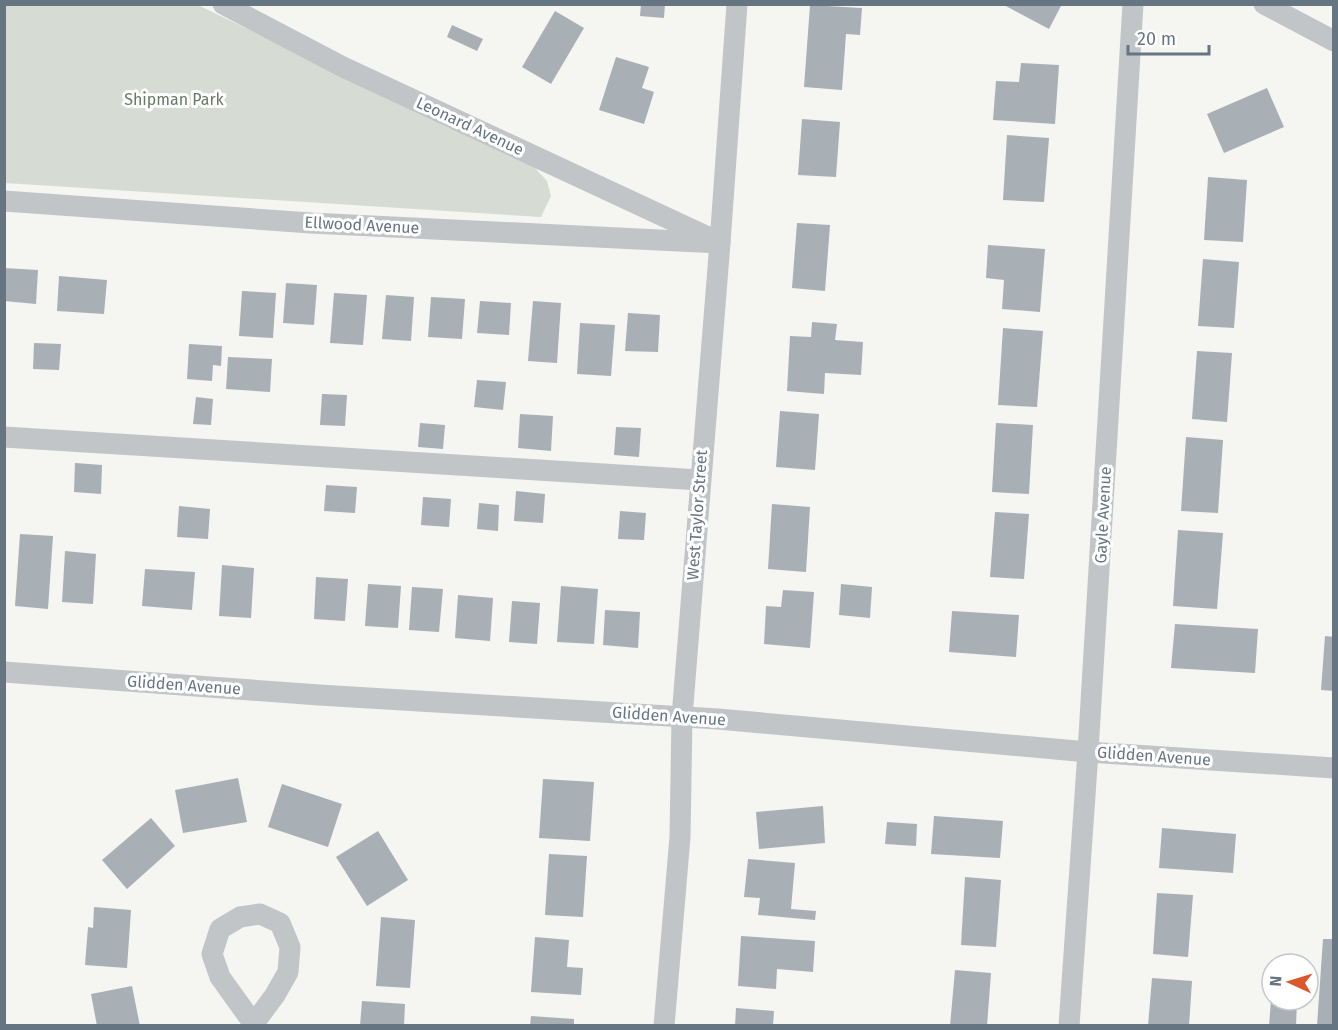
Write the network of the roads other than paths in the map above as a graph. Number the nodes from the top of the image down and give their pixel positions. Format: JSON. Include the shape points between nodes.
{"nodes":[{"id":1,"x":224,"y":4,"type":"edge"},
{"id":2,"x":736,"y":4,"type":"edge"},
{"id":3,"x":1133,"y":4,"type":"edge"},
{"id":4,"x":1264,"y":4,"type":"edge"},
{"id":5,"x":1334,"y":41,"type":"edge"},
{"id":6,"x":4,"y":201,"type":"edge"},
{"id":7,"x":720,"y":243,"type":"junction"},
{"id":8,"x":4,"y":437,"type":"edge"},
{"id":9,"x":700,"y":480,"type":"junction"},
{"id":10,"x":4,"y":672,"type":"edge"},
{"id":11,"x":682,"y":717,"type":"junction"},
{"id":12,"x":1089,"y":752,"type":"junction"},
{"id":13,"x":1334,"y":768,"type":"edge"},
{"id":14,"x":252,"y":1024,"type":"edge"},
{"id":15,"x":664,"y":1026,"type":"edge"},
{"id":16,"x":1069,"y":1026,"type":"edge"}],
"edges":[{"from":1,"to":7,"type":"street","name":"Leonard Avenue","via":[[343,67]]},
{"from":2,"to":7,"type":"street","name":"West Taylor Street"},
{"from":3,"to":12,"type":"street","name":"Gayle Avenue"},
{"from":4,"to":5,"type":"street"},
{"from":6,"to":7,"type":"street","name":"Ellwood Avenue","via":[[311,223]]},
{"from":7,"to":9,"type":"street","name":"West Taylor Street"},
{"from":8,"to":9,"type":"street"},
{"from":9,"to":11,"type":"street","name":"West Taylor Street"},
{"from":10,"to":11,"type":"street","name":"Glidden Avenue"},
{"from":11,"to":12,"type":"street","name":"Glidden Avenue"},
{"from":11,"to":15,"type":"street","name":"West Taylor Street","via":[[680,837]]},
{"from":12,"to":13,"type":"street","name":"Glidden Avenue"},
{"from":12,"to":16,"type":"street","name":"Gayle Avenue"},
{"from":14,"to":14,"type":"street","via":[[288,972],[290,947],[280,923],[260,914],[240,917],[220,929],[212,954],[220,977]]}]}
